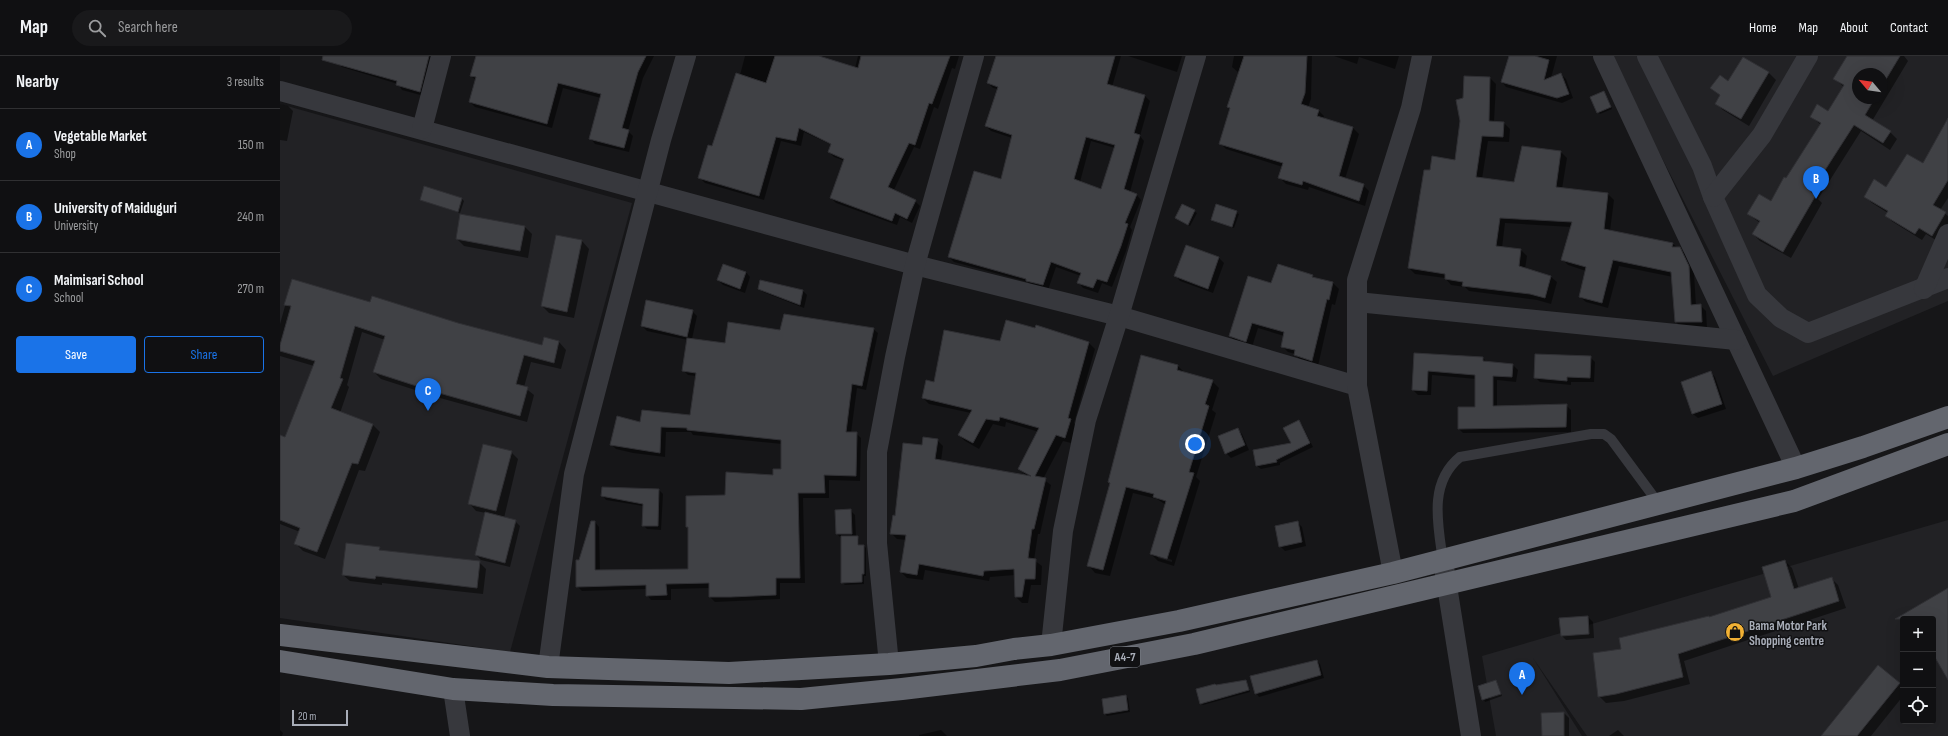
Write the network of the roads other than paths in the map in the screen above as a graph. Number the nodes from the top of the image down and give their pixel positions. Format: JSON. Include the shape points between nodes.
{"nodes":[{"id":1,"x":441,"y":56,"type":"edge"},
{"id":2,"x":686,"y":56,"type":"edge"},
{"id":3,"x":974,"y":56,"type":"edge"},
{"id":4,"x":1196,"y":56,"type":"edge"},
{"id":5,"x":1422,"y":56,"type":"edge"},
{"id":6,"x":1603,"y":56,"type":"edge"},
{"id":7,"x":1648,"y":56,"type":"edge"},
{"id":8,"x":1808,"y":56,"type":"edge"},
{"id":9,"x":280,"y":92,"type":"edge"},
{"id":10,"x":422,"y":129,"type":"junction"},
{"id":11,"x":647,"y":192,"type":"junction"},
{"id":12,"x":1713,"y":197,"type":"junction"},
{"id":13,"x":1948,"y":234,"type":"edge"},
{"id":14,"x":915,"y":265,"type":"junction"},
{"id":15,"x":1948,"y":278,"type":"edge"},
{"id":16,"x":1924,"y":289,"type":"junction"},
{"id":17,"x":1357,"y":302,"type":"junction"},
{"id":18,"x":1119,"y":316,"type":"junction"},
{"id":19,"x":1736,"y":340,"type":"junction"},
{"id":20,"x":1357,"y":386,"type":"junction"},
{"id":21,"x":1948,"y":417,"type":"edge"},
{"id":22,"x":1948,"y":444,"type":"edge"},
{"id":23,"x":1796,"y":468,"type":"junction"},
{"id":24,"x":1659,"y":504,"type":"junction"},
{"id":25,"x":1666,"y":531,"type":"junction"},
{"id":26,"x":1443,"y":561,"type":"junction"},
{"id":27,"x":1393,"y":574,"type":"junction"},
{"id":28,"x":1447,"y":583,"type":"junction"},
{"id":29,"x":1126,"y":631,"type":"junction"},
{"id":30,"x":280,"y":635,"type":"edge"},
{"id":31,"x":1051,"y":645,"type":"junction"},
{"id":32,"x":1130,"y":656,"type":"junction"},
{"id":33,"x":280,"y":661,"type":"edge"},
{"id":34,"x":889,"y":664,"type":"junction"},
{"id":35,"x":548,"y":667,"type":"junction"},
{"id":36,"x":453,"y":688,"type":"junction"},
{"id":37,"x":460,"y":736,"type":"edge"},
{"id":38,"x":1471,"y":736,"type":"edge"}],
"edges":[{"from":1,"to":10,"type":"street"},
{"from":2,"to":11,"type":"street"},
{"from":3,"to":14,"type":"street"},
{"from":4,"to":18,"type":"street"},
{"from":5,"to":17,"type":"street","via":[[1410,108],[1357,280]]},
{"from":6,"to":19,"type":"street"},
{"from":7,"to":12,"type":"street","via":[[1702,166]]},
{"from":8,"to":12,"type":"street","via":[[1762,135]]},
{"from":9,"to":10,"type":"street"},
{"from":10,"to":11,"type":"street"},
{"from":11,"to":14,"type":"street"},
{"from":11,"to":35,"type":"street","via":[[574,474]]},
{"from":12,"to":16,"type":"street","via":[[1757,295],[1781,318],[1808,333]]},
{"from":13,"to":16,"type":"street"},
{"from":14,"to":18,"type":"street"},
{"from":14,"to":34,"type":"street","via":[[894,357],[877,452],[877,543]]},
{"from":15,"to":16,"type":"street"},
{"from":17,"to":19,"type":"street"},
{"from":17,"to":20,"type":"street"},
{"from":18,"to":20,"type":"street"},
{"from":18,"to":31,"type":"street","via":[[1086,420],[1063,531]]},
{"from":19,"to":23,"type":"street"},
{"from":20,"to":27,"type":"street"},
{"from":21,"to":23,"type":"highway","number":"A4-7"},
{"from":22,"to":25,"type":"highway","number":"A4-7","via":[[1794,501]]},
{"from":23,"to":24,"type":"highway","number":"A4-7"},
{"from":24,"to":25,"type":"highway"},
{"from":24,"to":26,"type":"highway","number":"A4-7"},
{"from":24,"to":26,"type":"lane","via":[[1604,434],[1591,434],[1460,457],[1452,463],[1440,487],[1436,507]]},
{"from":25,"to":28,"type":"highway","number":"A4-7"},
{"from":26,"to":27,"type":"highway","number":"A4-7"},
{"from":26,"to":28,"type":"street"},
{"from":27,"to":29,"type":"highway","number":"A4-7"},
{"from":28,"to":32,"type":"highway","number":"A4-7","via":[[1194,644]]},
{"from":28,"to":38,"type":"street"},
{"from":29,"to":31,"type":"highway","number":"A4-7"},
{"from":29,"to":32,"type":"highway"},
{"from":30,"to":35,"type":"highway","number":"A4-7"},
{"from":31,"to":34,"type":"highway","number":"A4-7","via":[[976,656]]},
{"from":32,"to":36,"type":"highway","number":"A4-7","via":[[1060,670],[801,699],[553,695]]},
{"from":33,"to":36,"type":"highway","number":"A4-7"},
{"from":34,"to":35,"type":"highway","number":"A4-7","via":[[729,673]]},
{"from":36,"to":37,"type":"street"}]}
